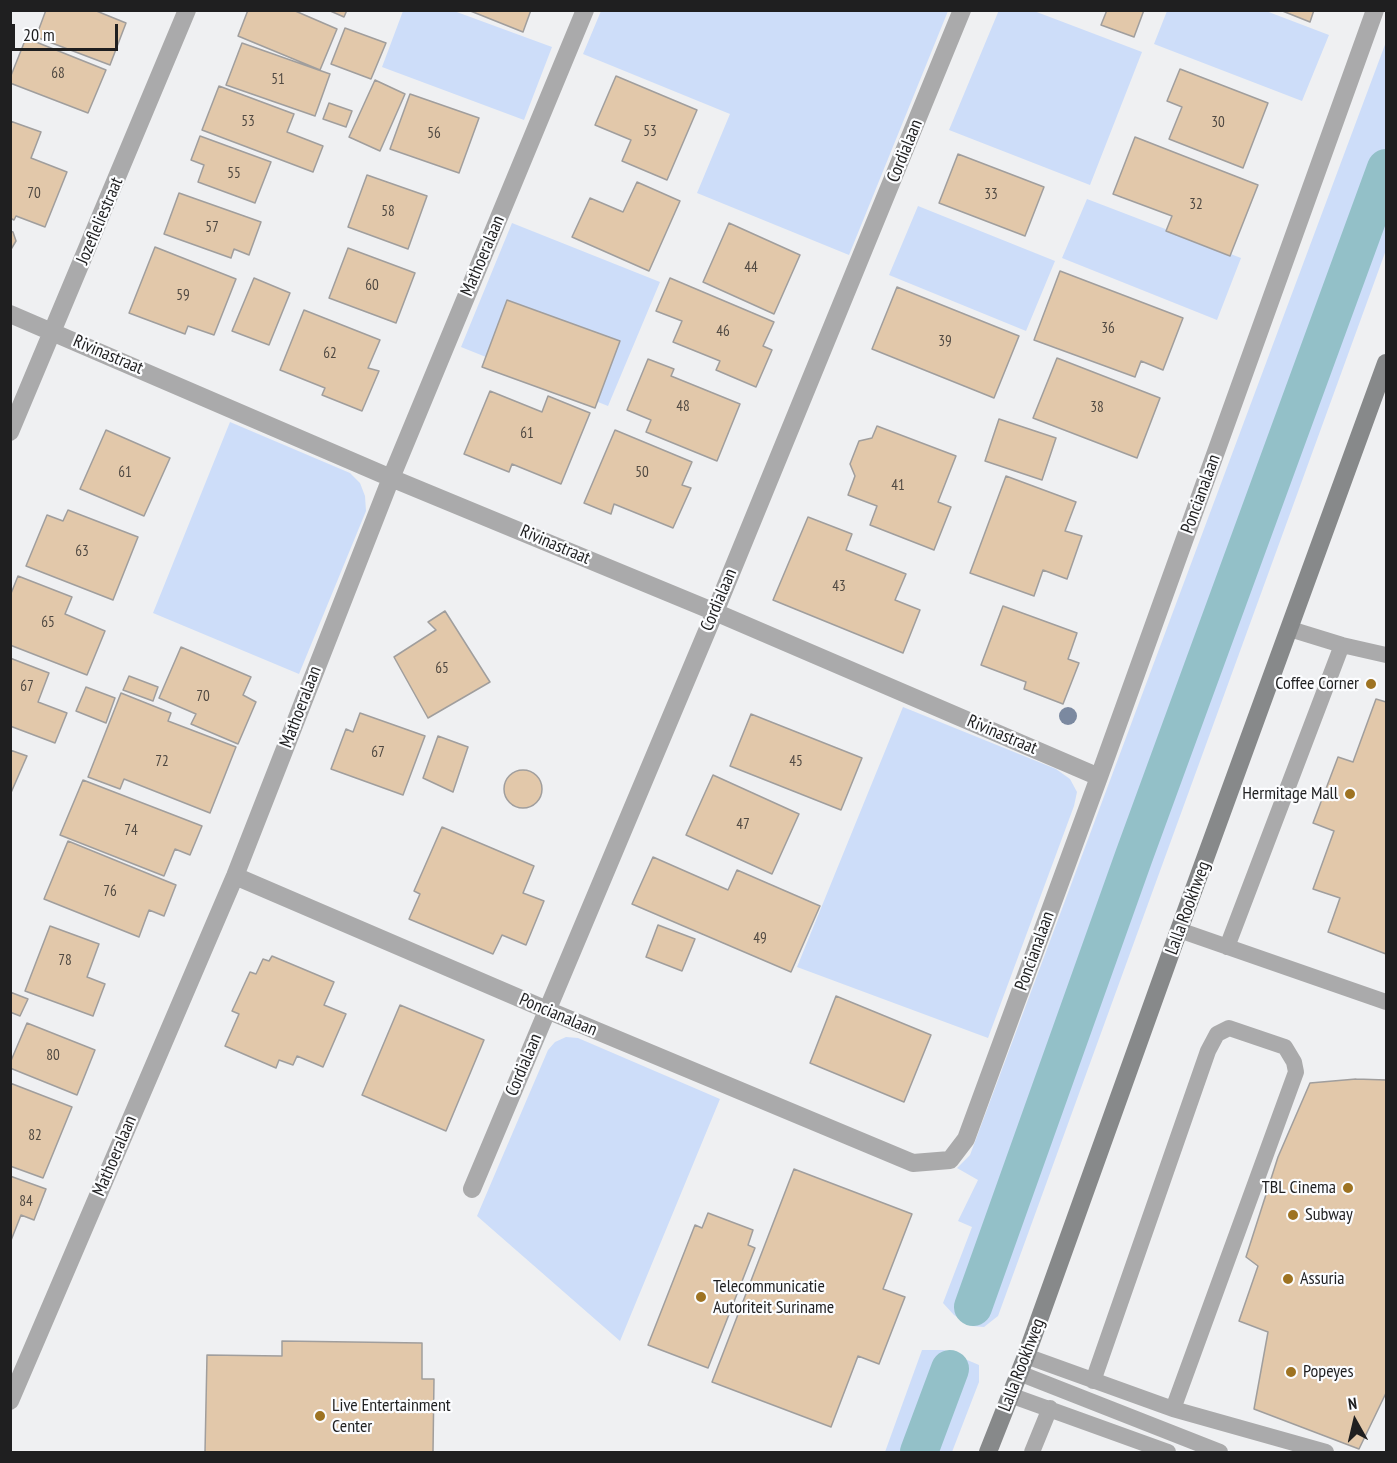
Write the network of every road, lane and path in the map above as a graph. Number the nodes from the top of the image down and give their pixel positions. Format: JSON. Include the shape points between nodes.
{"nodes":[{"id":1,"x":188,"y":10,"type":"edge"},
{"id":2,"x":585,"y":10,"type":"edge"},
{"id":3,"x":963,"y":10,"type":"edge"},
{"id":4,"x":1375,"y":10,"type":"edge"},
{"id":5,"x":10,"y":314,"type":"edge"},
{"id":6,"x":54,"y":331,"type":"junction"},
{"id":7,"x":1386,"y":363,"type":"edge"},
{"id":8,"x":10,"y":432,"type":"edge"},
{"id":9,"x":391,"y":478,"type":"junction"},
{"id":10,"x":715,"y":612,"type":"junction"},
{"id":11,"x":1290,"y":629,"type":"junction"},
{"id":12,"x":1342,"y":645,"type":"junction"},
{"id":13,"x":1386,"y":655,"type":"edge"},
{"id":14,"x":1099,"y":777,"type":"junction"},
{"id":15,"x":235,"y":876,"type":"junction"},
{"id":16,"x":1179,"y":930,"type":"junction"},
{"id":17,"x":1227,"y":947,"type":"junction"},
{"id":18,"x":1386,"y":1002,"type":"edge"},
{"id":19,"x":547,"y":1010,"type":"junction"},
{"id":20,"x":472,"y":1189,"type":"dead end"},
{"id":21,"x":1023,"y":1365,"type":"junction"},
{"id":22,"x":1093,"y":1381,"type":"junction"},
{"id":23,"x":1011,"y":1395,"type":"junction"},
{"id":24,"x":10,"y":1401,"type":"edge"},
{"id":25,"x":1050,"y":1408,"type":"junction"},
{"id":26,"x":1173,"y":1410,"type":"junction"},
{"id":27,"x":988,"y":1452,"type":"edge"},
{"id":28,"x":1032,"y":1452,"type":"edge"},
{"id":29,"x":1168,"y":1452,"type":"edge"},
{"id":30,"x":1220,"y":1452,"type":"edge"},
{"id":31,"x":1326,"y":1452,"type":"edge"}],
"edges":[{"from":1,"to":6,"type":"street","name":"Jozefleliestraat"},
{"from":2,"to":9,"type":"street","name":"Mathoeralaan"},
{"from":3,"to":10,"type":"street","name":"Cordialaan"},
{"from":4,"to":14,"type":"street","name":"Poncianalaan"},
{"from":5,"to":6,"type":"street","name":"Rivinastraat"},
{"from":6,"to":8,"type":"street","name":"Jozefleliestraat"},
{"from":6,"to":9,"type":"street","name":"Rivinastraat"},
{"from":7,"to":11,"type":"street","name":"Lalla Rookhweg"},
{"from":9,"to":10,"type":"street","name":"Rivinastraat"},
{"from":9,"to":15,"type":"street","name":"Mathoeralaan"},
{"from":10,"to":14,"type":"street","name":"Rivinastraat"},
{"from":10,"to":19,"type":"street","name":"Cordialaan"},
{"from":11,"to":12,"type":"lane"},
{"from":11,"to":16,"type":"street","name":"Lalla Rookhweg"},
{"from":12,"to":13,"type":"lane"},
{"from":12,"to":17,"type":"lane"},
{"from":14,"to":19,"type":"street","name":"Poncianalaan","via":[[966,1139],[950,1160],[913,1162]]},
{"from":15,"to":19,"type":"street","name":"Poncianalaan"},
{"from":15,"to":24,"type":"street","name":"Mathoeralaan"},
{"from":16,"to":17,"type":"lane"},
{"from":16,"to":21,"type":"street","name":"Lalla Rookhweg"},
{"from":17,"to":18,"type":"lane"},
{"from":19,"to":20,"type":"street","name":"Cordialaan"},
{"from":21,"to":22,"type":"lane"},
{"from":21,"to":23,"type":"street","name":"Lalla Rookhweg"},
{"from":21,"to":30,"type":"lane"},
{"from":22,"to":26,"type":"lane"},
{"from":22,"to":26,"type":"lane","via":[[1217,1034],[1229,1028],[1285,1047],[1296,1072]]},
{"from":23,"to":25,"type":"lane"},
{"from":23,"to":27,"type":"street","name":"Lalla Rookhweg"},
{"from":25,"to":28,"type":"lane"},
{"from":25,"to":29,"type":"lane"},
{"from":26,"to":31,"type":"lane"}]}
